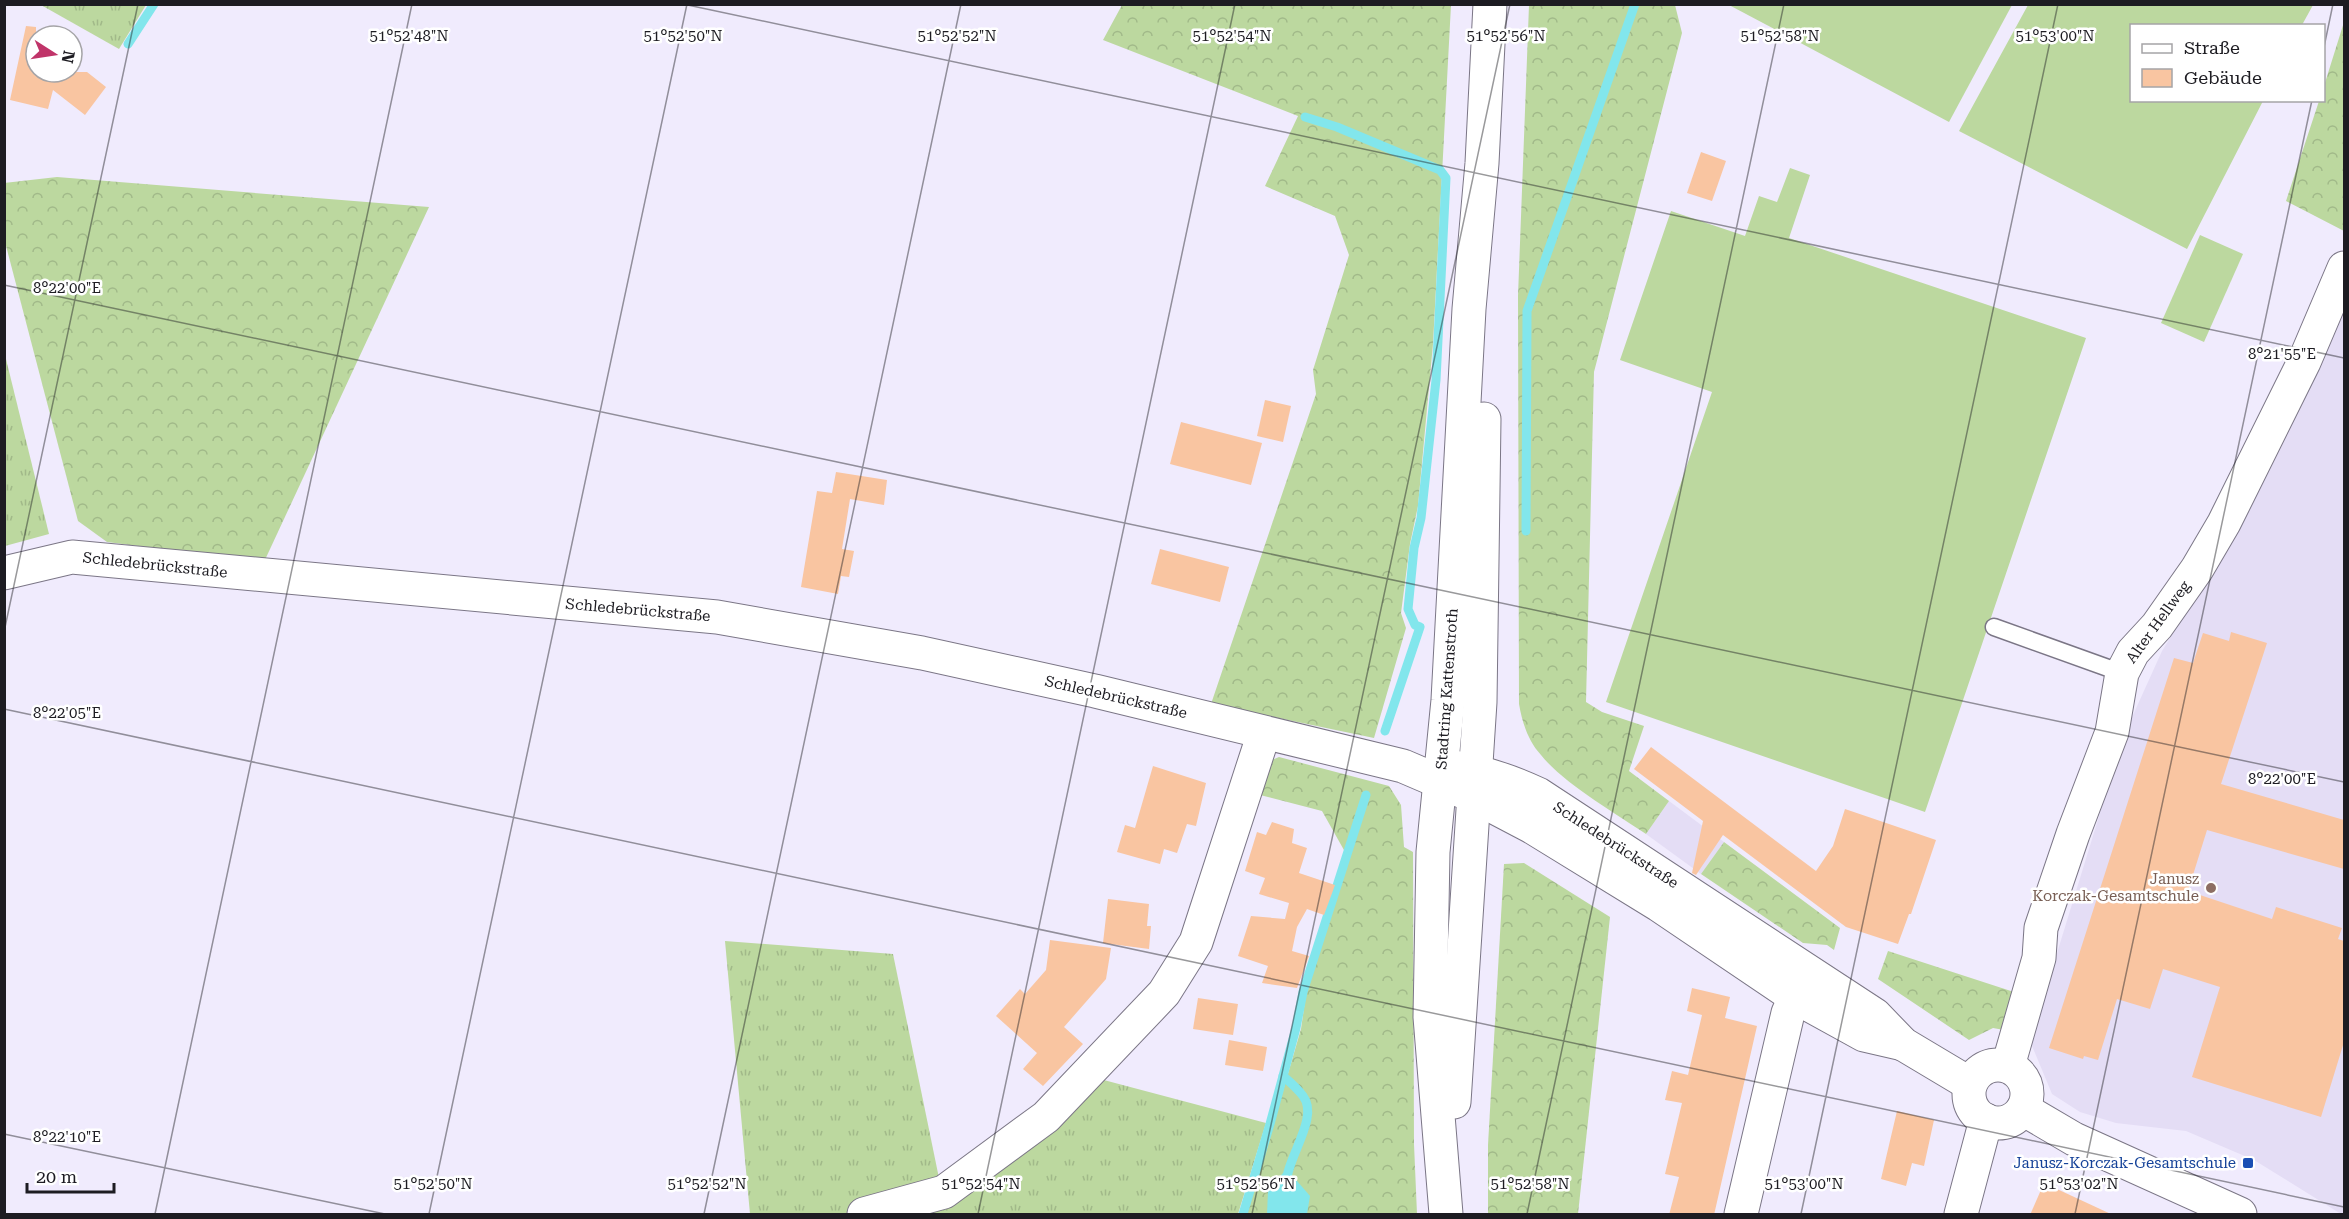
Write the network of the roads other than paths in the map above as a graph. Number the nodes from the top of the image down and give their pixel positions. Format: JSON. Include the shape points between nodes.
{"nodes":[{"id":1,"x":1490,"y":4,"type":"edge"},
{"id":2,"x":1482,"y":163,"type":"junction"},
{"id":3,"x":2344,"y":268,"type":"edge"},
{"id":4,"x":4,"y":573,"type":"edge"},
{"id":5,"x":1994,"y":627,"type":"dead end"},
{"id":6,"x":2122,"y":673,"type":"junction"},
{"id":7,"x":1264,"y":733,"type":"junction"},
{"id":8,"x":1441,"y":774,"type":"junction"},
{"id":9,"x":1474,"y":783,"type":"junction"},
{"id":10,"x":1802,"y":986,"type":"junction"},
{"id":11,"x":2008,"y":1066,"type":"junction"},
{"id":12,"x":1970,"y":1084,"type":"junction"},
{"id":13,"x":2023,"y":1109,"type":"junction"},
{"id":14,"x":1986,"y":1120,"type":"junction"},
{"id":15,"x":864,"y":1215,"type":"edge"},
{"id":16,"x":1446,"y":1215,"type":"edge"},
{"id":17,"x":1741,"y":1215,"type":"edge"},
{"id":18,"x":1961,"y":1215,"type":"edge"},
{"id":19,"x":2240,"y":1215,"type":"edge"}],
"edges":[{"from":1,"to":2,"type":"street","name":"Stadtring Kattenstroth"},
{"from":2,"to":8,"type":"street","name":"Stadtring Kattenstroth","via":[[1469,309]]},
{"from":2,"to":9,"type":"street","name":"Stadtring Kattenstroth","via":[[1486,310],[1480,690]]},
{"from":3,"to":6,"type":"street","name":"Alter Hellweg","via":[[2304,362],[2224,522],[2197,569],[2157,626],[2133,652]]},
{"from":4,"to":7,"type":"street","name":"Schledebrückstraße","via":[[72,557],[717,617],[922,653]]},
{"from":5,"to":6,"type":"lane"},
{"from":6,"to":11,"type":"street","name":"Alter Hellweg","via":[[2112,732],[2041,928],[2038,958]]},
{"from":7,"to":8,"type":"street","name":"Schledebrückstraße"},
{"from":7,"to":15,"type":"street","via":[[1196,942],[1164,993],[1046,1117],[944,1192]]},
{"from":8,"to":9,"type":"street","name":"Schledebrückstraße"},
{"from":8,"to":16,"type":"street","name":"Stadtring Kattenstroth","via":[[1433,852],[1430,1017]]},
{"from":9,"to":10,"type":"street","name":"Schledebrückstraße","via":[[1503,778],[1538,794],[1627,851]]},
{"from":9,"to":16,"type":"street","name":"Stadtring Kattenstroth"},
{"from":10,"to":12,"type":"street","name":"Schledebrückstraße","via":[[1875,1015],[1903,1044]]},
{"from":10,"to":17,"type":"street","via":[[1788,1013]]},
{"from":11,"to":12,"type":"street","via":[[1990,1066]]},
{"from":11,"to":13,"type":"street","via":[[2026,1084]]},
{"from":12,"to":14,"type":"street","via":[[1971,1101]]},
{"from":13,"to":14,"type":"street","via":[[2018,1116],[2003,1122]]},
{"from":13,"to":19,"type":"street","via":[[2074,1139]]},
{"from":14,"to":18,"type":"street"}]}
